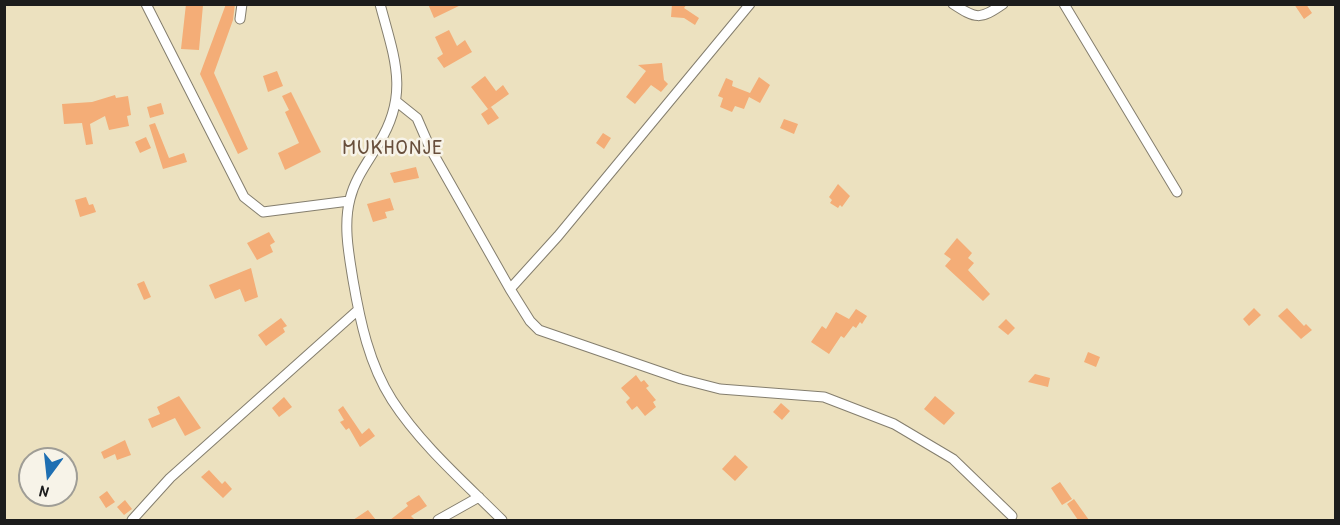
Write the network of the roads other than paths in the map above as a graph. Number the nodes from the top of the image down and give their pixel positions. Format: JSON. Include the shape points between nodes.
{"nodes":[{"id":1,"x":146,"y":4,"type":"edge"},
{"id":2,"x":242,"y":4,"type":"edge"},
{"id":3,"x":380,"y":4,"type":"edge"},
{"id":4,"x":750,"y":4,"type":"edge"},
{"id":5,"x":953,"y":4,"type":"edge"},
{"id":6,"x":1003,"y":4,"type":"edge"},
{"id":7,"x":1064,"y":4,"type":"edge"},
{"id":8,"x":240,"y":19,"type":"dead end"},
{"id":9,"x":397,"y":102,"type":"junction"},
{"id":10,"x":1176,"y":192,"type":"dead end"},
{"id":11,"x":349,"y":201,"type":"junction"},
{"id":12,"x":510,"y":289,"type":"junction"},
{"id":13,"x":358,"y":310,"type":"junction"},
{"id":14,"x":479,"y":497,"type":"junction"},
{"id":15,"x":1012,"y":516,"type":"dead end"},
{"id":16,"x":132,"y":520,"type":"edge"},
{"id":17,"x":438,"y":520,"type":"edge"},
{"id":18,"x":502,"y":520,"type":"edge"}],
"edges":[{"from":1,"to":11,"type":"street","via":[[244,197],[263,212]]},
{"from":2,"to":8,"type":"street"},
{"from":3,"to":9,"type":"street","via":[[397,73]]},
{"from":4,"to":12,"type":"street"},
{"from":5,"to":6,"type":"street","via":[[975,16],[983,16]]},
{"from":7,"to":10,"type":"street"},
{"from":9,"to":11,"type":"street"},
{"from":9,"to":12,"type":"street","via":[[417,118]]},
{"from":11,"to":13,"type":"street","via":[[348,239]]},
{"from":12,"to":15,"type":"street","via":[[530,321],[551,336],[710,387],[824,397],[894,424],[953,459]]},
{"from":13,"to":14,"type":"street","via":[[373,362],[392,400]]},
{"from":13,"to":16,"type":"street","via":[[170,478]]},
{"from":14,"to":17,"type":"street"},
{"from":14,"to":18,"type":"street"}]}
